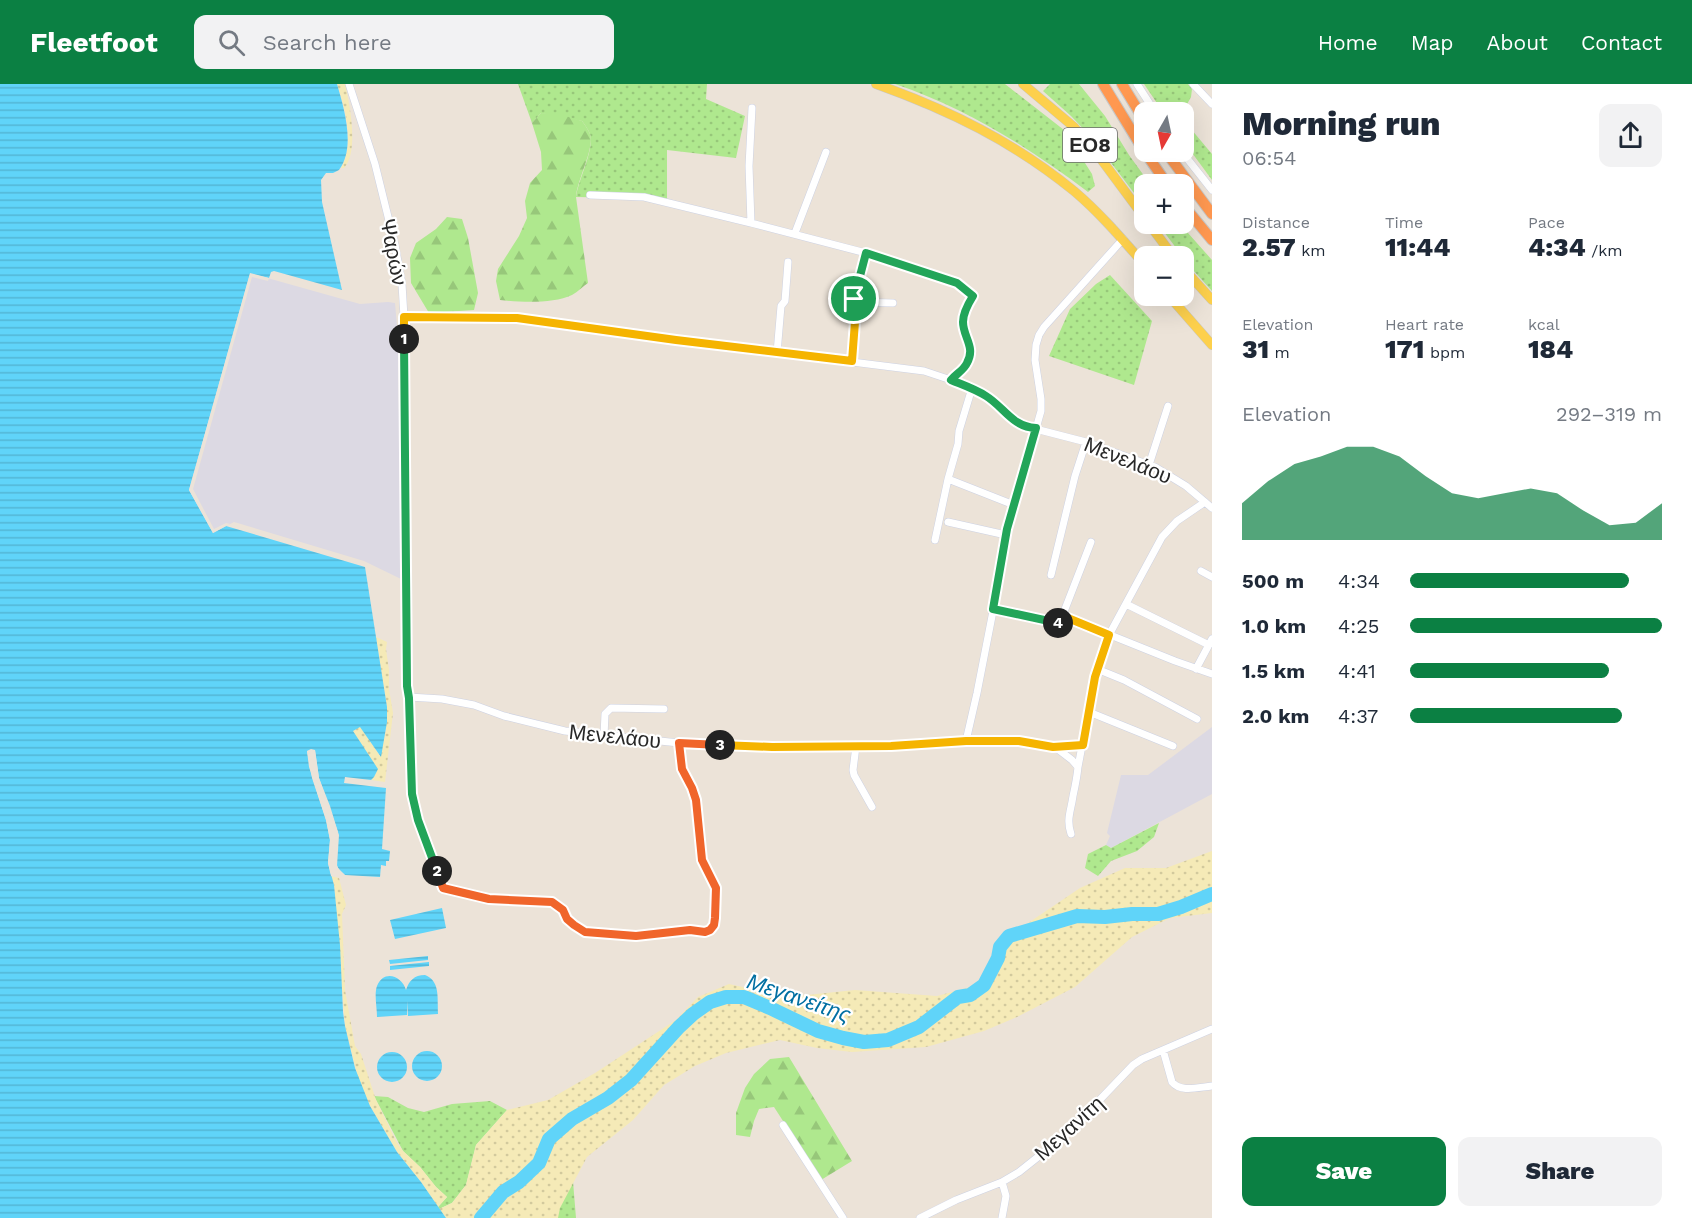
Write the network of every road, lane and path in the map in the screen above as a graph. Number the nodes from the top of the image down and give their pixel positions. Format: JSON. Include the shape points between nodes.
{"nodes":[{"id":1,"x":349,"y":84,"type":"edge"},
{"id":2,"x":876,"y":84,"type":"edge"},
{"id":3,"x":1023,"y":84,"type":"edge"},
{"id":4,"x":1103,"y":84,"type":"edge"},
{"id":5,"x":1122,"y":84,"type":"edge"},
{"id":6,"x":1137,"y":84,"type":"edge"},
{"id":7,"x":1193,"y":84,"type":"edge"},
{"id":8,"x":1149,"y":102,"type":"edge"},
{"id":9,"x":1134,"y":104,"type":"edge"},
{"id":10,"x":1212,"y":104,"type":"edge"},
{"id":11,"x":752,"y":108,"type":"dead end"},
{"id":12,"x":1134,"y":133,"type":"edge"},
{"id":13,"x":826,"y":152,"type":"dead end"},
{"id":14,"x":1174,"y":162,"type":"edge"},
{"id":15,"x":1190,"y":162,"type":"edge"},
{"id":16,"x":1212,"y":190,"type":"edge"},
{"id":17,"x":590,"y":195,"type":"dead end"},
{"id":18,"x":1134,"y":204,"type":"edge"},
{"id":19,"x":1212,"y":213,"type":"edge"},
{"id":20,"x":1194,"y":218,"type":"edge"},
{"id":21,"x":751,"y":223,"type":"junction"},
{"id":22,"x":795,"y":233,"type":"junction"},
{"id":23,"x":1123,"y":239,"type":"junction"},
{"id":24,"x":1212,"y":240,"type":"edge"},
{"id":25,"x":1134,"y":252,"type":"edge"},
{"id":26,"x":866,"y":253,"type":"junction"},
{"id":27,"x":788,"y":262,"type":"dead end"},
{"id":28,"x":1194,"y":280,"type":"edge"},
{"id":29,"x":1212,"y":300,"type":"edge"},
{"id":30,"x":854,"y":302,"type":"junction"},
{"id":31,"x":893,"y":303,"type":"dead end"},
{"id":32,"x":1178,"y":306,"type":"edge"},
{"id":33,"x":404,"y":317,"type":"junction"},
{"id":34,"x":1212,"y":345,"type":"edge"},
{"id":35,"x":777,"y":353,"type":"junction"},
{"id":36,"x":852,"y":361,"type":"junction"},
{"id":37,"x":951,"y":380,"type":"junction"},
{"id":38,"x":972,"y":388,"type":"junction"},
{"id":39,"x":1168,"y":406,"type":"dead end"},
{"id":40,"x":1036,"y":428,"type":"junction"},
{"id":41,"x":1086,"y":442,"type":"junction"},
{"id":42,"x":1149,"y":465,"type":"junction"},
{"id":43,"x":948,"y":479,"type":"junction"},
{"id":44,"x":1205,"y":502,"type":"junction"},
{"id":45,"x":1014,"y":505,"type":"junction"},
{"id":46,"x":1212,"y":508,"type":"edge"},
{"id":47,"x":948,"y":522,"type":"dead end"},
{"id":48,"x":1006,"y":535,"type":"junction"},
{"id":49,"x":935,"y":540,"type":"dead end"},
{"id":50,"x":1092,"y":542,"type":"dead end"},
{"id":51,"x":1201,"y":571,"type":"dead end"},
{"id":52,"x":1051,"y":575,"type":"dead end"},
{"id":53,"x":1212,"y":577,"type":"edge"},
{"id":54,"x":1126,"y":604,"type":"junction"},
{"id":55,"x":993,"y":609,"type":"junction"},
{"id":56,"x":1063,"y":616,"type":"junction"},
{"id":57,"x":1109,"y":635,"type":"junction"},
{"id":58,"x":1210,"y":642,"type":"edge"},
{"id":59,"x":1097,"y":669,"type":"junction"},
{"id":60,"x":1196,"y":669,"type":"junction"},
{"id":61,"x":1212,"y":674,"type":"edge"},
{"id":62,"x":409,"y":698,"type":"junction"},
{"id":63,"x":663,"y":709,"type":"dead end"},
{"id":64,"x":1089,"y":712,"type":"junction"},
{"id":65,"x":1197,"y":719,"type":"dead end"},
{"id":66,"x":603,"y":736,"type":"junction"},
{"id":67,"x":966,"y":741,"type":"junction"},
{"id":68,"x":679,"y":743,"type":"junction"},
{"id":69,"x":1083,"y":745,"type":"junction"},
{"id":70,"x":856,"y":746,"type":"junction"},
{"id":71,"x":1173,"y":746,"type":"dead end"},
{"id":72,"x":1053,"y":747,"type":"junction"},
{"id":73,"x":1078,"y":768,"type":"junction"},
{"id":74,"x":872,"y":807,"type":"dead end"},
{"id":75,"x":1071,"y":834,"type":"dead end"},
{"id":76,"x":1212,"y":1029,"type":"edge"},
{"id":77,"x":1163,"y":1050,"type":"junction"},
{"id":78,"x":1212,"y":1086,"type":"edge"},
{"id":79,"x":783,"y":1125,"type":"dead end"},
{"id":80,"x":1002,"y":1182,"type":"junction"},
{"id":81,"x":843,"y":1218,"type":"edge"},
{"id":82,"x":920,"y":1218,"type":"edge"},
{"id":83,"x":1002,"y":1218,"type":"edge"}],
"edges":[{"from":1,"to":33,"type":"street","name":"Ψαρών","via":[[370,144],[395,245]]},
{"from":2,"to":23,"type":"main road","via":[[963,119],[1009,145],[1076,192]]},
{"from":3,"to":18,"type":"main road","number":"ΕΟ8","via":[[1074,127]]},
{"from":4,"to":12,"type":"highway"},
{"from":5,"to":9,"type":"highway"},
{"from":6,"to":8,"type":"street"},
{"from":7,"to":10,"type":"street"},
{"from":11,"to":21,"type":"street"},
{"from":13,"to":22,"type":"street"},
{"from":14,"to":19,"type":"highway"},
{"from":15,"to":16,"type":"street"},
{"from":17,"to":21,"type":"street","via":[[644,197]]},
{"from":20,"to":24,"type":"highway"},
{"from":21,"to":22,"type":"street"},
{"from":22,"to":26,"type":"street"},
{"from":23,"to":25,"type":"main road"},
{"from":23,"to":40,"type":"street","via":[[1039,335],[1035,360],[1041,406]]},
{"from":26,"to":30,"type":"street"},
{"from":26,"to":37,"type":"street","via":[[957,283],[973,296],[963,321],[970,357]]},
{"from":27,"to":35,"type":"street"},
{"from":28,"to":29,"type":"main road"},
{"from":30,"to":31,"type":"street"},
{"from":30,"to":36,"type":"street"},
{"from":32,"to":34,"type":"main road"},
{"from":33,"to":35,"type":"street","name":"Μενελάου","via":[[517,318]]},
{"from":33,"to":62,"type":"street","name":"Ψαρών"},
{"from":35,"to":36,"type":"street","name":"Μενελάου"},
{"from":36,"to":37,"type":"street","name":"Μενελάου","via":[[924,371]]},
{"from":37,"to":38,"type":"street","name":"Μενελάου"},
{"from":38,"to":40,"type":"street","name":"Μενελάου","via":[[992,400],[1014,422]]},
{"from":38,"to":43,"type":"street"},
{"from":39,"to":42,"type":"street"},
{"from":40,"to":41,"type":"street","name":"Μενελάου"},
{"from":40,"to":45,"type":"street"},
{"from":41,"to":42,"type":"street","name":"Μενελάου"},
{"from":41,"to":52,"type":"street"},
{"from":42,"to":44,"type":"street","name":"Μενελάου"},
{"from":43,"to":45,"type":"street"},
{"from":43,"to":49,"type":"street"},
{"from":44,"to":46,"type":"street","name":"Μενελάου"},
{"from":44,"to":54,"type":"street","via":[[1164,533]]},
{"from":45,"to":48,"type":"street"},
{"from":47,"to":48,"type":"street"},
{"from":48,"to":55,"type":"street"},
{"from":50,"to":56,"type":"street"},
{"from":51,"to":53,"type":"street"},
{"from":54,"to":57,"type":"street"},
{"from":54,"to":58,"type":"street"},
{"from":55,"to":56,"type":"street","via":[[1058,623]]},
{"from":55,"to":67,"type":"street"},
{"from":56,"to":57,"type":"street"},
{"from":57,"to":59,"type":"street"},
{"from":57,"to":60,"type":"street"},
{"from":58,"to":60,"type":"street"},
{"from":59,"to":64,"type":"street"},
{"from":59,"to":65,"type":"street"},
{"from":60,"to":61,"type":"street"},
{"from":62,"to":66,"type":"street","name":"Μενελάου","via":[[474,705],[565,731]]},
{"from":62,"to":68,"type":"street","name":"Ψαρών","via":[[412,794],[443,888],[489,899],[552,902],[585,932],[636,936],[705,932],[714,925],[716,888],[702,860],[696,800],[682,769]]},
{"from":63,"to":66,"type":"street","via":[[611,708],[605,714]]},
{"from":64,"to":69,"type":"street"},
{"from":64,"to":71,"type":"street"},
{"from":66,"to":68,"type":"street","name":"Μενελάου"},
{"from":67,"to":70,"type":"street","name":"Μενελάου"},
{"from":67,"to":72,"type":"street","name":"Μενελάου","via":[[1019,741]]},
{"from":68,"to":70,"type":"street","name":"Μενελάου"},
{"from":69,"to":72,"type":"street"},
{"from":69,"to":73,"type":"street"},
{"from":70,"to":74,"type":"street","via":[[854,775]]},
{"from":72,"to":73,"type":"street","name":"Μενελάου","via":[[1066,754]]},
{"from":73,"to":75,"type":"street","via":[[1069,810]]},
{"from":76,"to":77,"type":"street","name":"Μεγανίτη"},
{"from":77,"to":78,"type":"street","via":[[1175,1086]]},
{"from":77,"to":80,"type":"street","name":"Μεγανίτη","via":[[1133,1065],[1068,1133]]},
{"from":79,"to":81,"type":"street"},
{"from":80,"to":82,"type":"street","name":"Μεγανίτη"},
{"from":80,"to":83,"type":"street","via":[[1006,1201]]}]}
